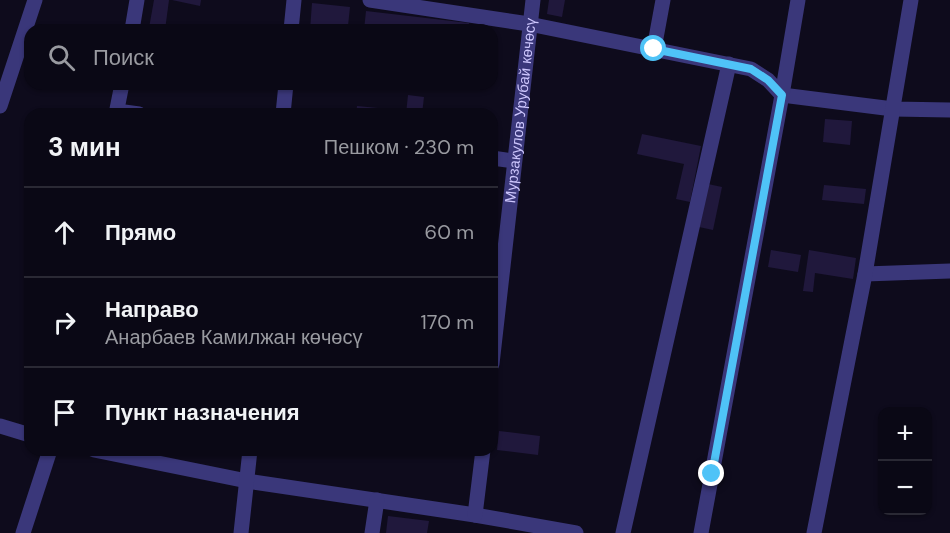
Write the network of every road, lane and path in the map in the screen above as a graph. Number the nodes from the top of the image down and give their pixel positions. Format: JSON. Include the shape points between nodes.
{"nodes":[{"id":1,"x":35,"y":0,"type":"edge"},
{"id":2,"x":137,"y":0,"type":"edge"},
{"id":3,"x":294,"y":0,"type":"edge"},
{"id":4,"x":370,"y":0,"type":"edge"},
{"id":5,"x":533,"y":0,"type":"edge"},
{"id":6,"x":663,"y":0,"type":"edge"},
{"id":7,"x":798,"y":0,"type":"edge"},
{"id":8,"x":911,"y":0,"type":"edge"},
{"id":9,"x":27,"y":24,"type":"edge"},
{"id":10,"x":133,"y":24,"type":"edge"},
{"id":11,"x":292,"y":24,"type":"edge"},
{"id":12,"x":529,"y":24,"type":"junction"},
{"id":13,"x":24,"y":33,"type":"edge"},
{"id":14,"x":654,"y":49,"type":"junction"},
{"id":15,"x":729,"y":64,"type":"junction"},
{"id":16,"x":121,"y":90,"type":"edge"},
{"id":17,"x":285,"y":90,"type":"edge"},
{"id":18,"x":782,"y":95,"type":"junction"},
{"id":19,"x":0,"y":106,"type":"edge"},
{"id":20,"x":118,"y":108,"type":"edge"},
{"id":21,"x":284,"y":108,"type":"edge"},
{"id":22,"x":893,"y":109,"type":"junction"},
{"id":23,"x":950,"y":110,"type":"edge"},
{"id":24,"x":498,"y":159,"type":"edge"},
{"id":25,"x":514,"y":161,"type":"junction"},
{"id":26,"x":950,"y":271,"type":"edge"},
{"id":27,"x":865,"y":274,"type":"junction"},
{"id":28,"x":498,"y":309,"type":"edge"},
{"id":29,"x":0,"y":426,"type":"edge"},
{"id":30,"x":24,"y":433,"type":"edge"},
{"id":31,"x":48,"y":456,"type":"edge"},
{"id":32,"x":124,"y":456,"type":"edge"},
{"id":33,"x":249,"y":456,"type":"edge"},
{"id":34,"x":482,"y":456,"type":"edge"},
{"id":35,"x":247,"y":481,"type":"junction"},
{"id":36,"x":377,"y":500,"type":"junction"},
{"id":37,"x":475,"y":515,"type":"junction"},
{"id":38,"x":23,"y":533,"type":"edge"},
{"id":39,"x":241,"y":533,"type":"edge"},
{"id":40,"x":372,"y":533,"type":"edge"},
{"id":41,"x":576,"y":533,"type":"edge"},
{"id":42,"x":623,"y":533,"type":"edge"},
{"id":43,"x":701,"y":533,"type":"edge"},
{"id":44,"x":814,"y":533,"type":"edge"}],
"edges":[{"from":1,"to":9,"type":"street"},
{"from":2,"to":10,"type":"street"},
{"from":3,"to":11,"type":"street"},
{"from":4,"to":12,"type":"street"},
{"from":5,"to":12,"type":"street","name":"Мурзакулов Урубай көчөсү"},
{"from":6,"to":14,"type":"street"},
{"from":7,"to":18,"type":"street"},
{"from":8,"to":22,"type":"street"},
{"from":12,"to":14,"type":"street"},
{"from":12,"to":25,"type":"street","name":"Мурзакулов Урубай көчөсү"},
{"from":13,"to":19,"type":"street"},
{"from":14,"to":15,"type":"street"},
{"from":15,"to":18,"type":"street","via":[[751,69]]},
{"from":15,"to":42,"type":"street"},
{"from":16,"to":20,"type":"street"},
{"from":17,"to":21,"type":"street"},
{"from":18,"to":22,"type":"street"},
{"from":18,"to":43,"type":"street"},
{"from":22,"to":23,"type":"street"},
{"from":22,"to":27,"type":"street"},
{"from":24,"to":25,"type":"street"},
{"from":25,"to":28,"type":"street","name":"Мурзакулов Урубай көчөсү"},
{"from":26,"to":27,"type":"street"},
{"from":27,"to":44,"type":"street"},
{"from":29,"to":30,"type":"street"},
{"from":31,"to":38,"type":"street"},
{"from":32,"to":35,"type":"street"},
{"from":33,"to":35,"type":"street"},
{"from":34,"to":37,"type":"street"},
{"from":35,"to":36,"type":"street"},
{"from":35,"to":39,"type":"street"},
{"from":36,"to":37,"type":"street"},
{"from":36,"to":40,"type":"street"},
{"from":37,"to":41,"type":"street"}]}
